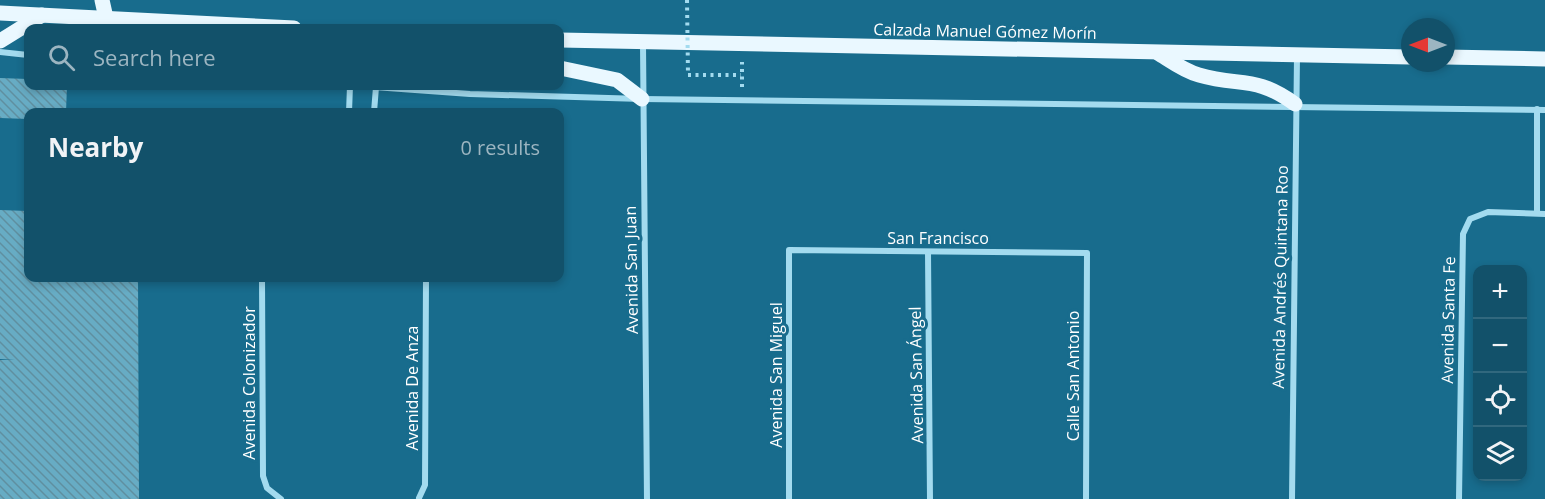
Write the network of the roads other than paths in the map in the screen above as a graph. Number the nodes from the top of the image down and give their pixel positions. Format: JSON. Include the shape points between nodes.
{"nodes":[{"id":1,"x":102,"y":0,"type":"edge"},
{"id":2,"x":0,"y":13,"type":"edge"},
{"id":3,"x":42,"y":15,"type":"junction"},
{"id":4,"x":106,"y":18,"type":"junction"},
{"id":5,"x":171,"y":22,"type":"junction"},
{"id":6,"x":27,"y":24,"type":"edge"},
{"id":7,"x":176,"y":24,"type":"edge"},
{"id":8,"x":212,"y":24,"type":"edge"},
{"id":9,"x":24,"y":26,"type":"edge"},
{"id":10,"x":564,"y":40,"type":"edge"},
{"id":11,"x":0,"y":41,"type":"edge"},
{"id":12,"x":643,"y":41,"type":"junction"},
{"id":13,"x":0,"y":52,"type":"edge"},
{"id":14,"x":1158,"y":52,"type":"junction"},
{"id":15,"x":24,"y":55,"type":"edge"},
{"id":16,"x":1297,"y":55,"type":"junction"},
{"id":17,"x":1401,"y":57,"type":"edge"},
{"id":18,"x":1455,"y":57,"type":"edge"},
{"id":19,"x":1545,"y":59,"type":"edge"},
{"id":20,"x":564,"y":69,"type":"edge"},
{"id":21,"x":350,"y":90,"type":"edge"},
{"id":22,"x":376,"y":90,"type":"edge"},
{"id":23,"x":416,"y":90,"type":"edge"},
{"id":24,"x":642,"y":99,"type":"junction"},
{"id":25,"x":1295,"y":104,"type":"junction"},
{"id":26,"x":349,"y":108,"type":"edge"},
{"id":27,"x":374,"y":108,"type":"edge"},
{"id":28,"x":1537,"y":109,"type":"junction"},
{"id":29,"x":1545,"y":110,"type":"edge"},
{"id":30,"x":1537,"y":213,"type":"junction"},
{"id":31,"x":1545,"y":214,"type":"edge"},
{"id":32,"x":789,"y":250,"type":"joint"},
{"id":33,"x":928,"y":252,"type":"junction"},
{"id":34,"x":1087,"y":253,"type":"joint"},
{"id":35,"x":262,"y":282,"type":"edge"},
{"id":36,"x":426,"y":282,"type":"edge"},
{"id":37,"x":281,"y":499,"type":"edge"},
{"id":38,"x":418,"y":499,"type":"edge"},
{"id":39,"x":647,"y":499,"type":"edge"},
{"id":40,"x":789,"y":499,"type":"edge"},
{"id":41,"x":930,"y":499,"type":"edge"},
{"id":42,"x":1086,"y":499,"type":"edge"},
{"id":43,"x":1292,"y":499,"type":"edge"},
{"id":44,"x":1459,"y":499,"type":"edge"}],
"edges":[{"from":1,"to":4,"type":"main road"},
{"from":2,"to":3,"type":"main road"},
{"from":3,"to":4,"type":"main road"},
{"from":3,"to":6,"type":"main road"},
{"from":4,"to":5,"type":"main road"},
{"from":5,"to":7,"type":"main road"},
{"from":5,"to":8,"type":"main road"},
{"from":9,"to":11,"type":"main road"},
{"from":10,"to":12,"type":"main road","name":"Calzada Manuel Gómez Morín"},
{"from":12,"to":14,"type":"main road","name":"Calzada Manuel Gómez Morín"},
{"from":12,"to":24,"type":"street","name":"Avenida San Juan"},
{"from":13,"to":15,"type":"street"},
{"from":14,"to":16,"type":"main road","name":"Calzada Manuel Gómez Morín"},
{"from":14,"to":25,"type":"main road","via":[[1198,75],[1258,83]]},
{"from":16,"to":17,"type":"main road","name":"Calzada Manuel Gómez Morín"},
{"from":16,"to":25,"type":"street","name":"Avenida Andrés Quintana Roo"},
{"from":18,"to":19,"type":"main road"},
{"from":20,"to":24,"type":"main road","via":[[617,80]]},
{"from":21,"to":26,"type":"street"},
{"from":22,"to":27,"type":"street"},
{"from":23,"to":24,"type":"street"},
{"from":24,"to":25,"type":"street"},
{"from":24,"to":39,"type":"street","name":"Avenida San Juan"},
{"from":25,"to":28,"type":"street"},
{"from":25,"to":43,"type":"street","name":"Avenida Andrés Quintana Roo"},
{"from":28,"to":29,"type":"street"},
{"from":28,"to":30,"type":"street"},
{"from":30,"to":31,"type":"street","name":"Avenida Santa Fe"},
{"from":30,"to":44,"type":"street","name":"Avenida Santa Fe","via":[[1488,212],[1470,219],[1463,234]]},
{"from":32,"to":33,"type":"street","name":"San Francisco"},
{"from":32,"to":40,"type":"street","name":"Avenida San Miguel"},
{"from":33,"to":34,"type":"street","name":"San Francisco"},
{"from":33,"to":41,"type":"street","name":"Avenida San Ángel"},
{"from":34,"to":42,"type":"street","name":"Calle San Antonio"},
{"from":35,"to":37,"type":"street","name":"Avenida Colonizador","via":[[263,476],[267,488]]},
{"from":36,"to":38,"type":"street","name":"Avenida De Anza","via":[[425,485]]}]}
